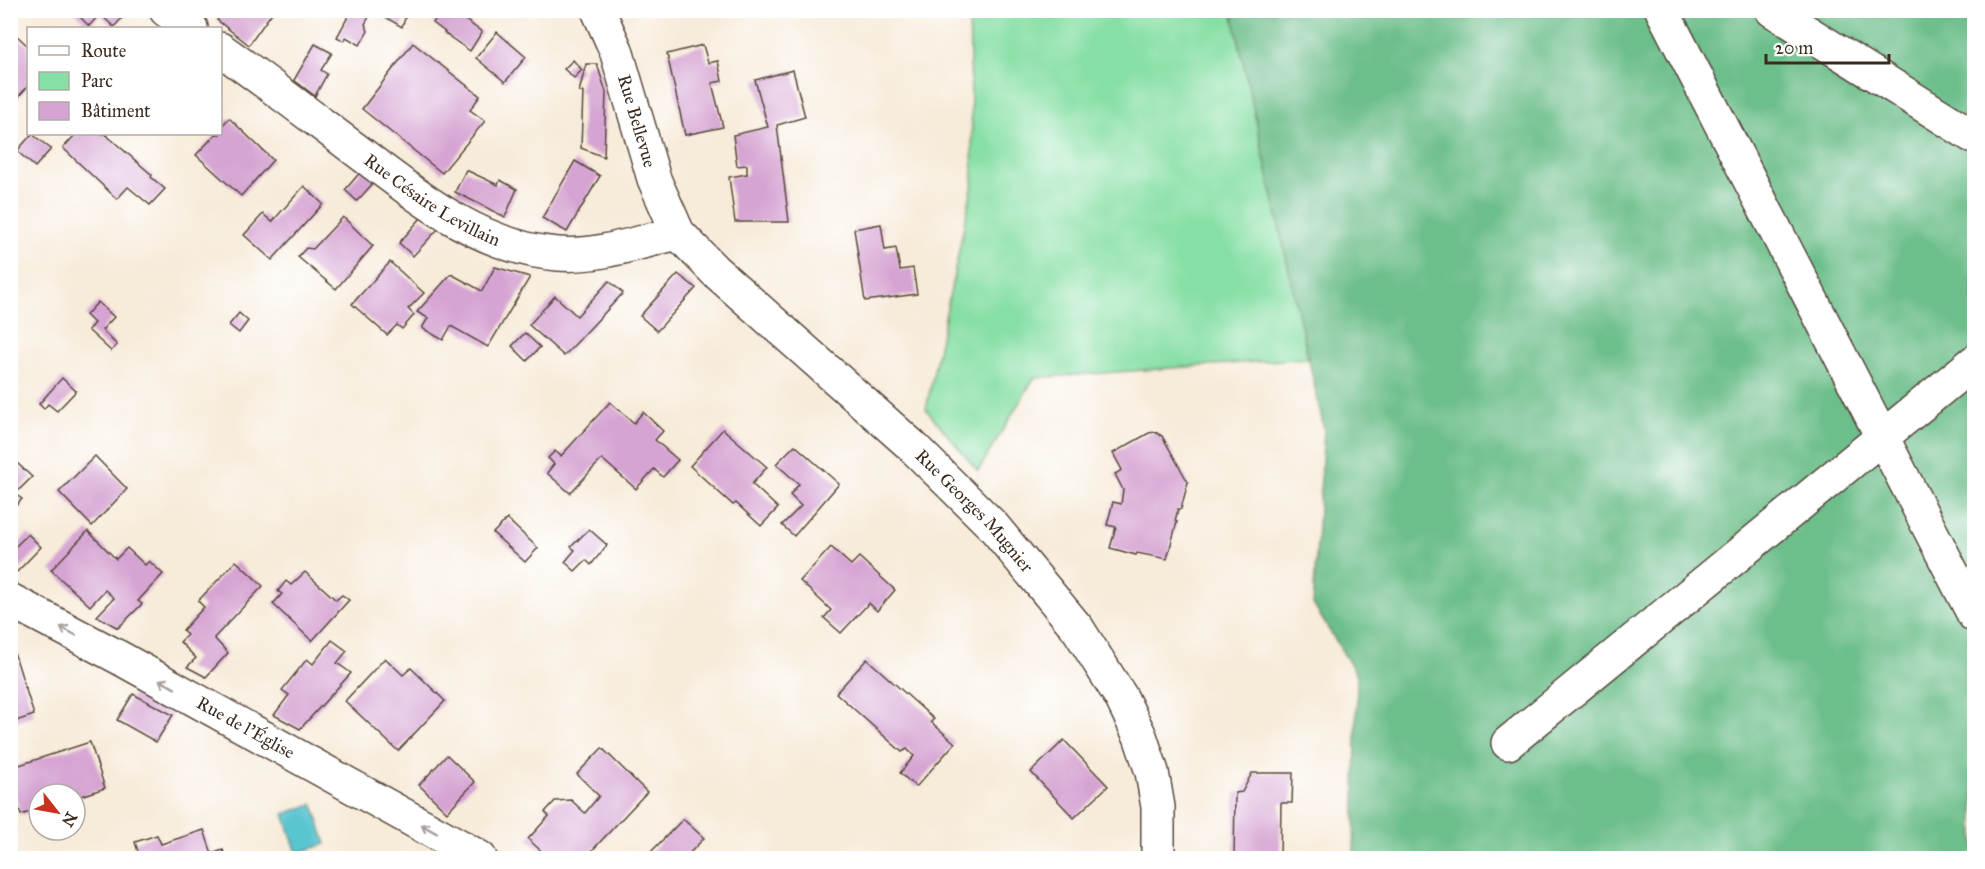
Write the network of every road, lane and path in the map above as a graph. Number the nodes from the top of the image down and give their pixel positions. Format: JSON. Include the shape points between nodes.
{"nodes":[{"id":1,"x":166,"y":10,"type":"edge"},
{"id":2,"x":598,"y":10,"type":"edge"},
{"id":3,"x":1662,"y":10,"type":"edge"},
{"id":4,"x":1772,"y":10,"type":"edge"},
{"id":5,"x":190,"y":27,"type":"edge"},
{"id":6,"x":222,"y":51,"type":"edge"},
{"id":7,"x":1974,"y":137,"type":"edge"},
{"id":8,"x":678,"y":233,"type":"junction"},
{"id":9,"x":1974,"y":362,"type":"edge"},
{"id":10,"x":1882,"y":437,"type":"junction"},
{"id":11,"x":10,"y":600,"type":"edge"},
{"id":12,"x":1974,"y":615,"type":"edge"},
{"id":13,"x":1509,"y":743,"type":"dead end"},
{"id":14,"x":480,"y":858,"type":"edge"},
{"id":15,"x":1158,"y":858,"type":"edge"}],
"edges":[{"from":1,"to":5,"type":"street"},
{"from":2,"to":8,"type":"street","name":"Rue Bellevue","via":[[616,50],[654,179]]},
{"from":3,"to":10,"type":"street"},
{"from":4,"to":7,"type":"street"},
{"from":6,"to":8,"type":"street","name":"Rue Césaire Levillain","via":[[422,199],[502,242],[532,251],[594,253]]},
{"from":8,"to":15,"type":"street","name":"Rue Georges Mugnier","via":[[993,526],[1078,629],[1121,697],[1140,736],[1158,807]]},
{"from":9,"to":10,"type":"street"},
{"from":10,"to":12,"type":"street"},
{"from":10,"to":13,"type":"street"},
{"from":14,"to":11,"type":"street","name":"Rue de l'Église","one_way":true}]}
